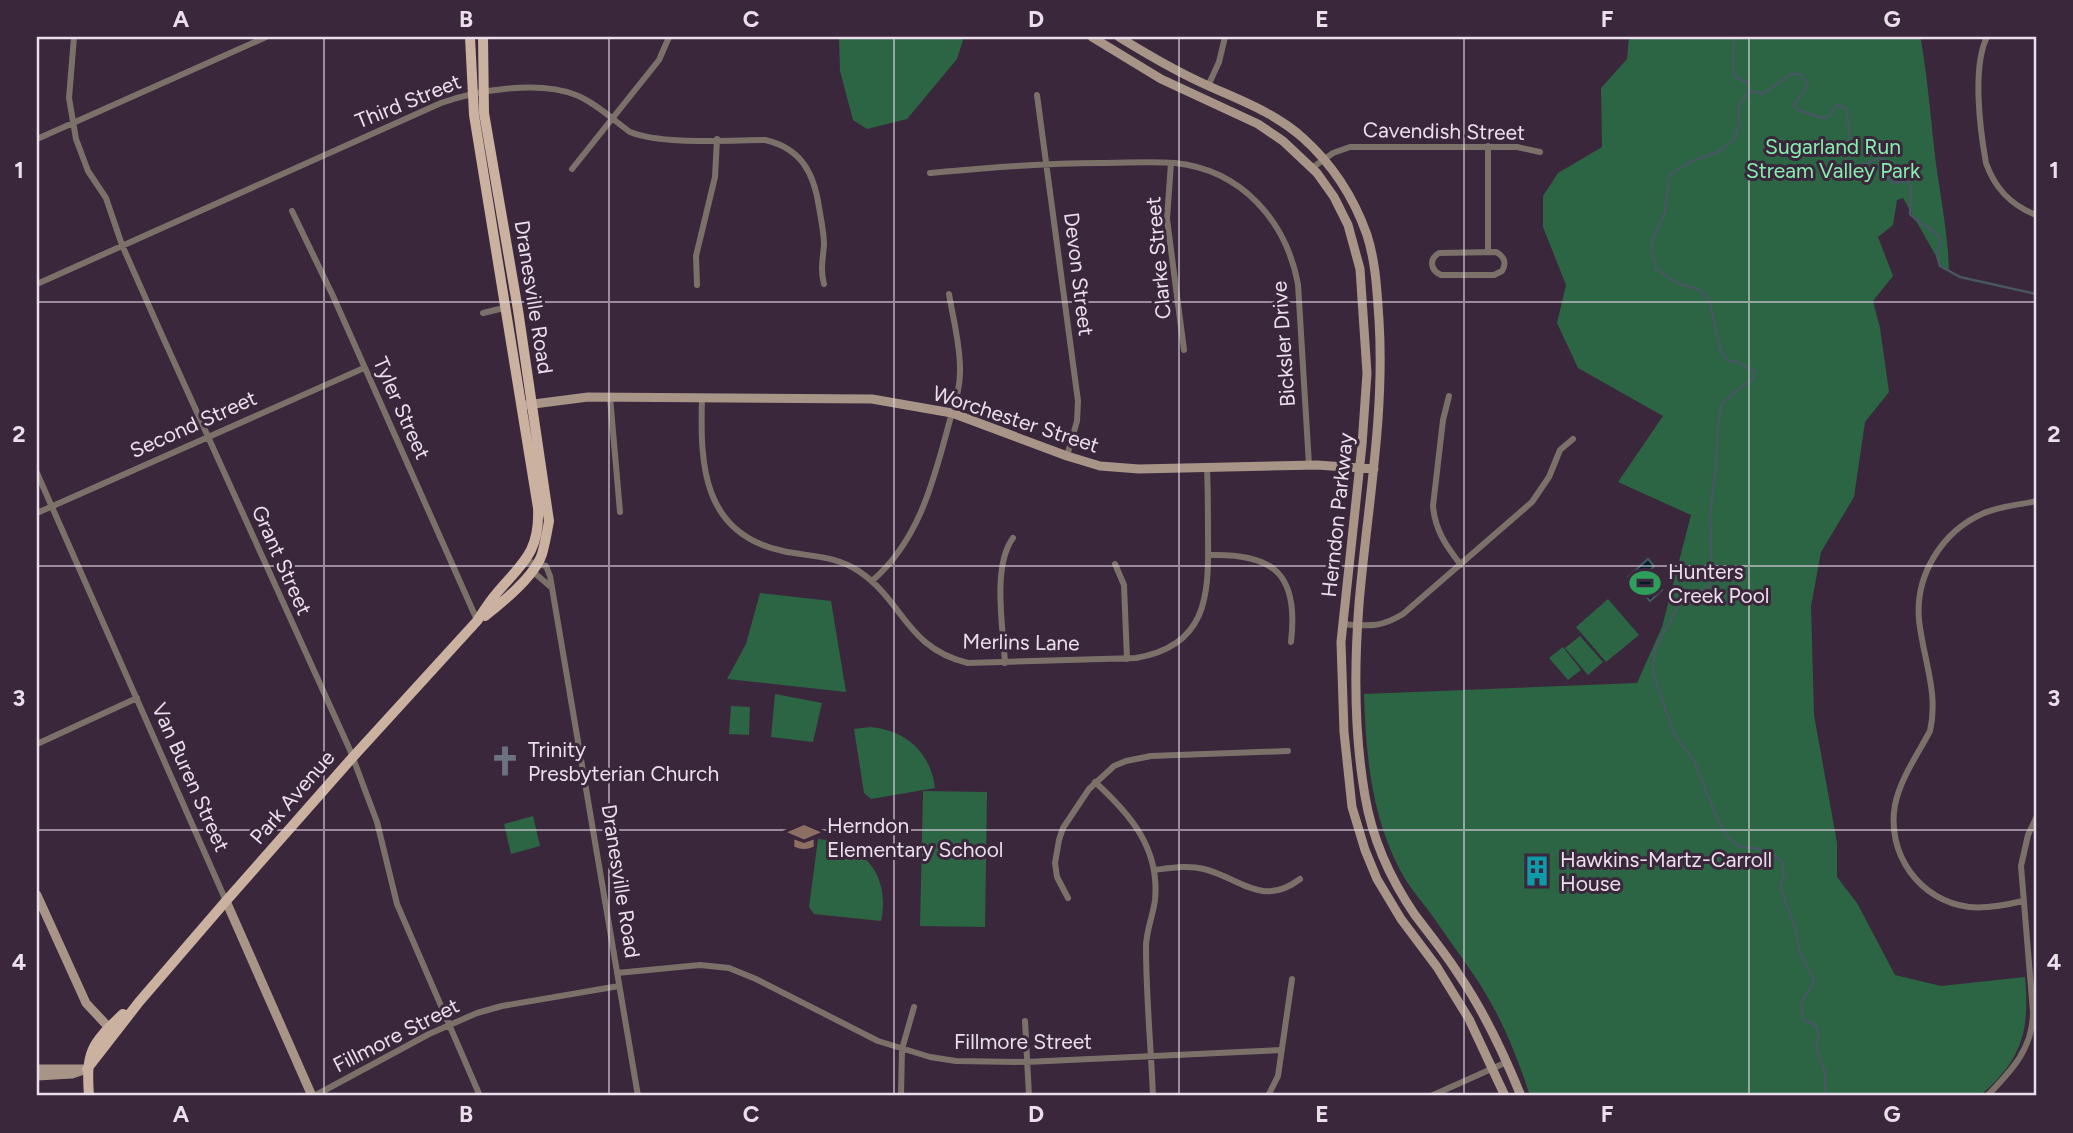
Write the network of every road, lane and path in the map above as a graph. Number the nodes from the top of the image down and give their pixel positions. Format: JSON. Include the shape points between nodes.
{"nodes":[{"id":1,"x":74,"y":37,"type":"edge"},
{"id":2,"x":266,"y":37,"type":"edge"},
{"id":3,"x":470,"y":37,"type":"edge"},
{"id":4,"x":483,"y":37,"type":"edge"},
{"id":5,"x":668,"y":37,"type":"edge"},
{"id":6,"x":1092,"y":37,"type":"edge"},
{"id":7,"x":1119,"y":37,"type":"edge"},
{"id":8,"x":1226,"y":37,"type":"edge"},
{"id":9,"x":1987,"y":37,"type":"edge"},
{"id":10,"x":1208,"y":86,"type":"junction"},
{"id":11,"x":477,"y":92,"type":"junction"},
{"id":12,"x":1037,"y":96,"type":"dead end"},
{"id":13,"x":612,"y":119,"type":"junction"},
{"id":14,"x":72,"y":124,"type":"junction"},
{"id":15,"x":37,"y":139,"type":"edge"},
{"id":16,"x":717,"y":139,"type":"junction"},
{"id":17,"x":1488,"y":146,"type":"junction"},
{"id":18,"x":1540,"y":152,"type":"dead end"},
{"id":19,"x":1325,"y":159,"type":"junction"},
{"id":20,"x":1046,"y":163,"type":"junction"},
{"id":21,"x":1171,"y":163,"type":"junction"},
{"id":22,"x":1312,"y":168,"type":"junction"},
{"id":23,"x":572,"y":169,"type":"dead end"},
{"id":24,"x":930,"y":173,"type":"dead end"},
{"id":25,"x":292,"y":211,"type":"dead end"},
{"id":26,"x":2036,"y":215,"type":"edge"},
{"id":27,"x":122,"y":245,"type":"junction"},
{"id":28,"x":1488,"y":252,"type":"junction"},
{"id":29,"x":37,"y":284,"type":"edge"},
{"id":30,"x":824,"y":284,"type":"dead end"},
{"id":31,"x":697,"y":285,"type":"dead end"},
{"id":32,"x":950,"y":294,"type":"dead end"},
{"id":33,"x":504,"y":308,"type":"junction"},
{"id":34,"x":483,"y":313,"type":"dead end"},
{"id":35,"x":1184,"y":350,"type":"dead end"},
{"id":36,"x":364,"y":368,"type":"junction"},
{"id":37,"x":1449,"y":396,"type":"dead end"},
{"id":38,"x":610,"y":397,"type":"junction"},
{"id":39,"x":702,"y":398,"type":"junction"},
{"id":40,"x":527,"y":405,"type":"junction"},
{"id":41,"x":952,"y":413,"type":"junction"},
{"id":42,"x":207,"y":437,"type":"junction"},
{"id":43,"x":1573,"y":439,"type":"dead end"},
{"id":44,"x":1067,"y":456,"type":"junction"},
{"id":45,"x":1309,"y":465,"type":"junction"},
{"id":46,"x":1207,"y":467,"type":"junction"},
{"id":47,"x":1360,"y":468,"type":"junction"},
{"id":48,"x":1374,"y":470,"type":"junction"},
{"id":49,"x":37,"y":473,"type":"edge"},
{"id":50,"x":2036,"y":501,"type":"edge"},
{"id":51,"x":51,"y":506,"type":"junction"},
{"id":52,"x":620,"y":512,"type":"dead end"},
{"id":53,"x":37,"y":513,"type":"edge"},
{"id":54,"x":1013,"y":538,"type":"dead end"},
{"id":55,"x":1209,"y":555,"type":"junction"},
{"id":56,"x":526,"y":561,"type":"junction"},
{"id":57,"x":1115,"y":564,"type":"dead end"},
{"id":58,"x":1461,"y":565,"type":"junction"},
{"id":59,"x":535,"y":567,"type":"junction"},
{"id":60,"x":872,"y":581,"type":"junction"},
{"id":61,"x":553,"y":589,"type":"junction"},
{"id":62,"x":477,"y":621,"type":"junction"},
{"id":63,"x":1343,"y":624,"type":"junction"},
{"id":64,"x":1358,"y":625,"type":"junction"},
{"id":65,"x":1291,"y":642,"type":"dead end"},
{"id":66,"x":1127,"y":659,"type":"junction"},
{"id":67,"x":1004,"y":663,"type":"junction"},
{"id":68,"x":137,"y":698,"type":"junction"},
{"id":69,"x":37,"y":744,"type":"edge"},
{"id":70,"x":1289,"y":751,"type":"dead end"},
{"id":71,"x":352,"y":758,"type":"junction"},
{"id":72,"x":1095,"y":782,"type":"junction"},
{"id":73,"x":2036,"y":817,"type":"edge"},
{"id":74,"x":1154,"y":870,"type":"junction"},
{"id":75,"x":1300,"y":879,"type":"dead end"},
{"id":76,"x":37,"y":895,"type":"edge"},
{"id":77,"x":1068,"y":898,"type":"dead end"},
{"id":78,"x":226,"y":901,"type":"junction"},
{"id":79,"x":2023,"y":901,"type":"junction"},
{"id":80,"x":617,"y":973,"type":"junction"},
{"id":81,"x":1292,"y":979,"type":"dead end"},
{"id":82,"x":2034,"y":984,"type":"edge"},
{"id":83,"x":619,"y":986,"type":"junction"},
{"id":84,"x":914,"y":1007,"type":"dead end"},
{"id":85,"x":1025,"y":1021,"type":"dead end"},
{"id":86,"x":448,"y":1024,"type":"junction"},
{"id":87,"x":111,"y":1030,"type":"junction"},
{"id":88,"x":902,"y":1049,"type":"junction"},
{"id":89,"x":1281,"y":1050,"type":"junction"},
{"id":90,"x":1151,"y":1056,"type":"junction"},
{"id":91,"x":1026,"y":1062,"type":"junction"},
{"id":92,"x":1507,"y":1062,"type":"junction"},
{"id":93,"x":1494,"y":1068,"type":"junction"},
{"id":94,"x":37,"y":1069,"type":"edge"},
{"id":95,"x":87,"y":1069,"type":"junction"},
{"id":96,"x":37,"y":1076,"type":"edge"},
{"id":97,"x":89,"y":1096,"type":"edge"},
{"id":98,"x":313,"y":1096,"type":"edge"},
{"id":99,"x":480,"y":1096,"type":"edge"},
{"id":100,"x":638,"y":1096,"type":"edge"},
{"id":101,"x":901,"y":1096,"type":"edge"},
{"id":102,"x":1030,"y":1096,"type":"edge"},
{"id":103,"x":1153,"y":1096,"type":"edge"},
{"id":104,"x":1268,"y":1096,"type":"edge"},
{"id":105,"x":1431,"y":1096,"type":"edge"},
{"id":106,"x":1505,"y":1096,"type":"edge"},
{"id":107,"x":1521,"y":1096,"type":"edge"},
{"id":108,"x":1987,"y":1096,"type":"edge"}],
"edges":[{"from":1,"to":14,"type":"street","name":"Grant Street","via":[[69,97]]},
{"from":2,"to":14,"type":"street"},
{"from":3,"to":11,"type":"main road","name":"Dranesville Road"},
{"from":4,"to":11,"type":"main road","name":"Dranesville Road"},
{"from":5,"to":13,"type":"street","via":[[659,60]]},
{"from":6,"to":22,"type":"main road","name":"Herndon Parkway","via":[[1175,86],[1264,128]]},
{"from":7,"to":10,"type":"main road","name":"Herndon Parkway"},
{"from":8,"to":10,"type":"street"},
{"from":9,"to":26,"type":"street","via":[[1978,76],[1986,163],[2005,196]]},
{"from":10,"to":19,"type":"main road","name":"Herndon Parkway","via":[[1266,112]]},
{"from":11,"to":13,"type":"street","name":"Third Street","via":[[551,89],[588,101]]},
{"from":11,"to":27,"type":"street","name":"Third Street","via":[[441,103]]},
{"from":11,"to":33,"type":"main road","name":"Dranesville Road"},
{"from":11,"to":40,"type":"main road","name":"Dranesville Road"},
{"from":12,"to":20,"type":"street","name":"Devon Street"},
{"from":13,"to":16,"type":"street","name":"Third Street","via":[[638,135]]},
{"from":13,"to":23,"type":"street"},
{"from":14,"to":15,"type":"street"},
{"from":14,"to":27,"type":"street","name":"Grant Street"},
{"from":16,"to":30,"type":"street","name":"Third Street","via":[[775,142],[803,161],[815,182]]},
{"from":16,"to":31,"type":"street","via":[[715,177],[696,256]]},
{"from":17,"to":18,"type":"street","name":"Cavendish Street"},
{"from":17,"to":19,"type":"street","name":"Cavendish Street","via":[[1350,147]]},
{"from":17,"to":28,"type":"street"},
{"from":19,"to":22,"type":"street","name":"Cavendish Street"},
{"from":19,"to":48,"type":"main road","name":"Herndon Parkway","via":[[1357,209],[1374,265],[1381,385]]},
{"from":20,"to":21,"type":"street","name":"Bicksler Drive"},
{"from":20,"to":24,"type":"street","name":"Bicksler Drive"},
{"from":20,"to":44,"type":"street","name":"Devon Street","via":[[1078,401]]},
{"from":21,"to":35,"type":"street","name":"Clarke Street","via":[[1167,219]]},
{"from":21,"to":45,"type":"street","name":"Bicksler Drive","via":[[1208,171],[1240,187],[1271,218],[1289,248],[1298,284]]},
{"from":22,"to":47,"type":"main road","name":"Herndon Parkway","via":[[1342,211],[1360,269],[1367,389]]},
{"from":25,"to":36,"type":"street","name":"Tyler Street"},
{"from":27,"to":29,"type":"street","name":"Third Street"},
{"from":27,"to":42,"type":"street","name":"Grant Street"},
{"from":28,"to":28,"type":"street","via":[[1503,258],[1499,274],[1441,275],[1433,269],[1433,259],[1439,253]]},
{"from":32,"to":41,"type":"street","via":[[960,370]]},
{"from":33,"to":34,"type":"street"},
{"from":33,"to":40,"type":"main road","name":"Dranesville Road"},
{"from":36,"to":42,"type":"street","name":"Second Street"},
{"from":36,"to":62,"type":"street","name":"Tyler Street"},
{"from":37,"to":58,"type":"street","via":[[1433,506],[1441,539]]},
{"from":38,"to":39,"type":"main road","name":"Worchester Street"},
{"from":38,"to":40,"type":"main road","name":"Worchester Street"},
{"from":38,"to":52,"type":"street"},
{"from":39,"to":41,"type":"main road","name":"Worchester Street","via":[[860,399]]},
{"from":39,"to":60,"type":"street","name":"Merlins Lane","via":[[705,479],[735,527],[776,550],[838,560]]},
{"from":40,"to":56,"type":"main road","name":"Dranesville Road","via":[[538,521]]},
{"from":40,"to":59,"type":"main road","name":"Dranesville Road","via":[[549,521]]},
{"from":41,"to":44,"type":"main road","name":"Worchester Street"},
{"from":41,"to":60,"type":"street","via":[[927,502],[905,544]]},
{"from":42,"to":51,"type":"street","name":"Second Street"},
{"from":42,"to":71,"type":"street","name":"Grant Street"},
{"from":43,"to":58,"type":"street","via":[[1560,450],[1532,502]]},
{"from":44,"to":46,"type":"main road","name":"Worchester Street","via":[[1120,468]]},
{"from":45,"to":46,"type":"main road","name":"Worchester Street"},
{"from":45,"to":47,"type":"main road","name":"Worchester Street"},
{"from":46,"to":55,"type":"street","name":"Merlins Lane"},
{"from":47,"to":48,"type":"main road","name":"Worchester Street"},
{"from":47,"to":63,"type":"main road","name":"Herndon Parkway"},
{"from":48,"to":64,"type":"main road","name":"Herndon Parkway"},
{"from":49,"to":51,"type":"street","name":"Van Buren Street"},
{"from":50,"to":79,"type":"street","via":[[1972,519],[1948,538],[1931,562],[1921,591],[1919,621],[1933,694],[1932,721],[1900,790],[1894,816],[1896,842],[1906,867],[1935,895],[1972,907]]},
{"from":51,"to":53,"type":"street","name":"Second Street"},
{"from":51,"to":68,"type":"street","name":"Van Buren Street"},
{"from":54,"to":67,"type":"street","via":[[1002,563]]},
{"from":55,"to":65,"type":"street","via":[[1255,558],[1281,577],[1293,608]]},
{"from":55,"to":66,"type":"street","name":"Merlins Lane","via":[[1207,596],[1190,629],[1160,652]]},
{"from":56,"to":59,"type":"street","name":"Dranesville Road"},
{"from":56,"to":62,"type":"main road","name":"Park Avenue"},
{"from":57,"to":66,"type":"street","via":[[1124,585]]},
{"from":58,"to":64,"type":"street","via":[[1403,614],[1384,625]]},
{"from":59,"to":61,"type":"street","name":"Dranesville Road"},
{"from":59,"to":61,"type":"street","name":"Dranesville Road","via":[[546,566]]},
{"from":59,"to":62,"type":"main road","name":"Park Avenue"},
{"from":60,"to":67,"type":"street","name":"Merlins Lane","via":[[932,649],[968,663]]},
{"from":61,"to":80,"type":"street","name":"Dranesville Road"},
{"from":62,"to":71,"type":"main road","name":"Park Avenue"},
{"from":63,"to":64,"type":"street"},
{"from":63,"to":93,"type":"main road","name":"Herndon Parkway","via":[[1346,762],[1352,807],[1365,850],[1392,906],[1453,992]]},
{"from":64,"to":92,"type":"main road","name":"Herndon Parkway","via":[[1360,756],[1376,837],[1398,886],[1467,987]]},
{"from":66,"to":67,"type":"street","name":"Merlins Lane"},
{"from":68,"to":69,"type":"street"},
{"from":68,"to":78,"type":"street","name":"Van Buren Street"},
{"from":70,"to":72,"type":"street","via":[[1138,757],[1114,766]]},
{"from":71,"to":78,"type":"main road","name":"Park Avenue"},
{"from":71,"to":86,"type":"street","name":"Grant Street","via":[[377,822],[397,904]]},
{"from":72,"to":74,"type":"street","via":[[1138,827]]},
{"from":72,"to":77,"type":"street","via":[[1059,840],[1057,877]]},
{"from":73,"to":79,"type":"street","via":[[2023,850]]},
{"from":74,"to":75,"type":"street","via":[[1205,870],[1240,886],[1265,891]]},
{"from":74,"to":90,"type":"street","via":[[1155,900],[1146,944]]},
{"from":76,"to":87,"type":"main road","via":[[86,1003]]},
{"from":78,"to":87,"type":"main road","name":"Park Avenue"},
{"from":78,"to":98,"type":"main road","name":"Van Buren Street"},
{"from":79,"to":82,"type":"street"},
{"from":80,"to":83,"type":"street","name":"Dranesville Road"},
{"from":80,"to":88,"type":"street","name":"Fillmore Street","via":[[700,965],[729,968]]},
{"from":81,"to":89,"type":"street"},
{"from":82,"to":108,"type":"street","via":[[2028,1044],[2013,1069]]},
{"from":83,"to":86,"type":"street","name":"Fillmore Street","via":[[502,1006]]},
{"from":83,"to":100,"type":"street","name":"Dranesville Road"},
{"from":84,"to":88,"type":"street"},
{"from":85,"to":91,"type":"street"},
{"from":86,"to":98,"type":"street","name":"Fillmore Street"},
{"from":86,"to":99,"type":"street","name":"Grant Street"},
{"from":87,"to":95,"type":"main road","name":"Park Avenue"},
{"from":88,"to":91,"type":"street","name":"Fillmore Street","via":[[956,1061]]},
{"from":88,"to":101,"type":"street"},
{"from":89,"to":90,"type":"street","name":"Fillmore Street"},
{"from":89,"to":104,"type":"street","via":[[1278,1076]]},
{"from":90,"to":91,"type":"street","name":"Fillmore Street"},
{"from":90,"to":103,"type":"street"},
{"from":91,"to":102,"type":"street"},
{"from":92,"to":93,"type":"street"},
{"from":92,"to":107,"type":"main road","name":"Herndon Parkway"},
{"from":93,"to":105,"type":"street"},
{"from":93,"to":106,"type":"main road","name":"Herndon Parkway"},
{"from":94,"to":95,"type":"main road"},
{"from":95,"to":96,"type":"main road"},
{"from":95,"to":97,"type":"main road"}]}
